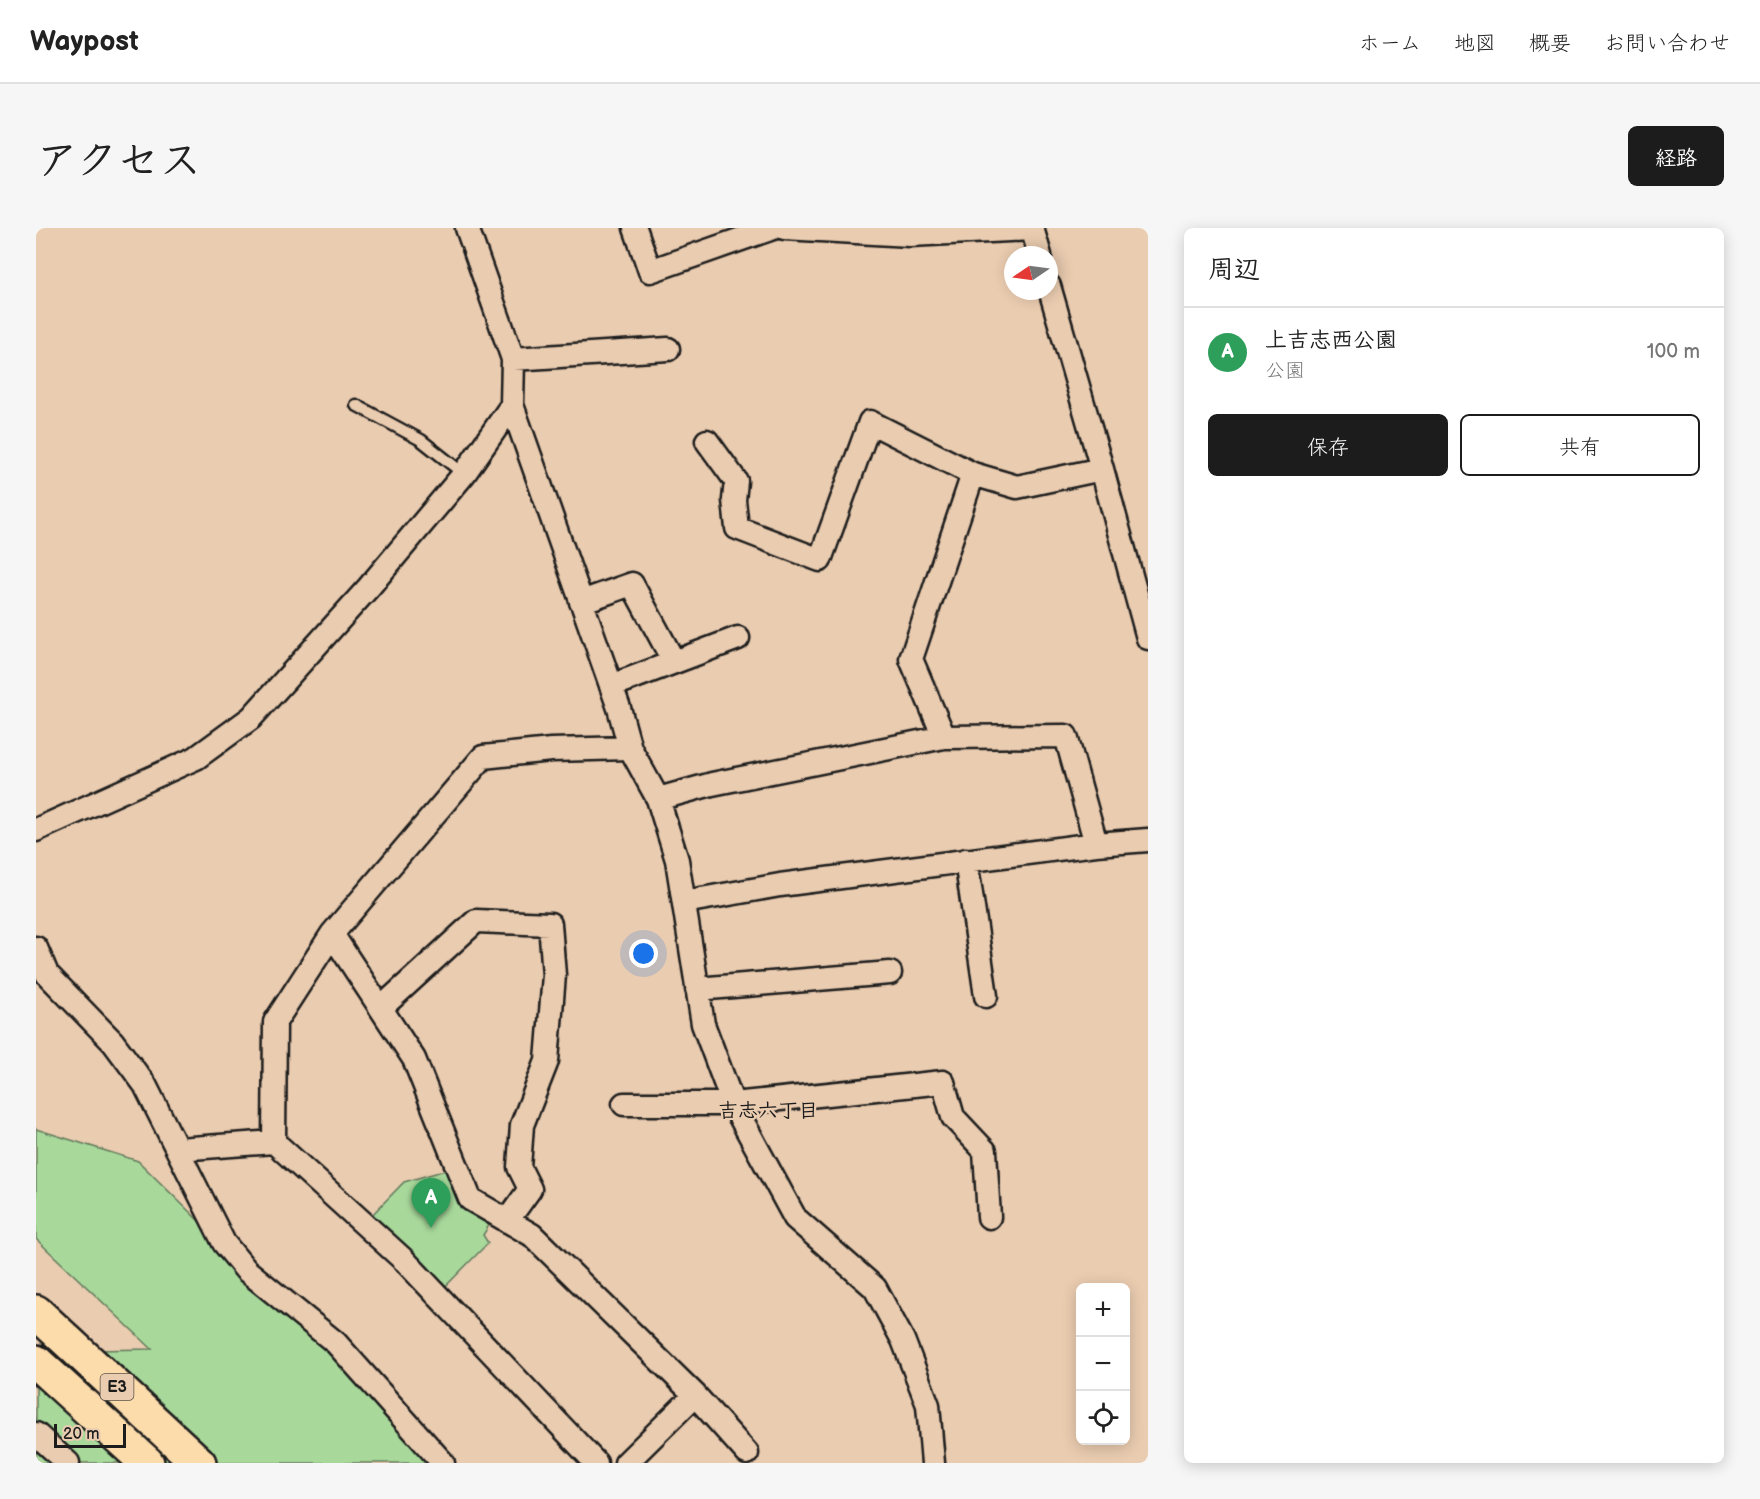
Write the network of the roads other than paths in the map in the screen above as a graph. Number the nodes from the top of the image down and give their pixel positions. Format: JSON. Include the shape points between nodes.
{"nodes":[{"id":1,"x":467,"y":228,"type":"edge"},
{"id":2,"x":635,"y":228,"type":"edge"},
{"id":3,"x":773,"y":228,"type":"edge"},
{"id":4,"x":784,"y":228,"type":"edge"},
{"id":5,"x":1032,"y":229,"type":"edge"},
{"id":6,"x":1037,"y":246,"type":"edge"},
{"id":7,"x":1053,"y":300,"type":"edge"},
{"id":8,"x":668,"y":349,"type":"dead end"},
{"id":9,"x":513,"y":359,"type":"junction"},
{"id":10,"x":356,"y":405,"type":"dead end"},
{"id":11,"x":512,"y":405,"type":"junction"},
{"id":12,"x":707,"y":441,"type":"dead end"},
{"id":13,"x":1102,"y":469,"type":"junction"},
{"id":14,"x":464,"y":474,"type":"junction"},
{"id":15,"x":973,"y":474,"type":"junction"},
{"id":16,"x":582,"y":602,"type":"junction"},
{"id":17,"x":738,"y":638,"type":"dead end"},
{"id":18,"x":1148,"y":638,"type":"edge"},
{"id":19,"x":674,"y":662,"type":"junction"},
{"id":20,"x":610,"y":686,"type":"junction"},
{"id":21,"x":944,"y":737,"type":"junction"},
{"id":22,"x":630,"y":748,"type":"junction"},
{"id":23,"x":658,"y":799,"type":"junction"},
{"id":24,"x":36,"y":830,"type":"edge"},
{"id":25,"x":1148,"y":840,"type":"edge"},
{"id":26,"x":1096,"y":843,"type":"junction"},
{"id":27,"x":966,"y":861,"type":"junction"},
{"id":28,"x":684,"y":902,"type":"junction"},
{"id":29,"x":332,"y":934,"type":"junction"},
{"id":30,"x":36,"y":948,"type":"edge"},
{"id":31,"x":890,"y":973,"type":"dead end"},
{"id":32,"x":698,"y":989,"type":"junction"},
{"id":33,"x":986,"y":996,"type":"dead end"},
{"id":34,"x":381,"y":1008,"type":"junction"},
{"id":35,"x":624,"y":1104,"type":"dead end"},
{"id":36,"x":734,"y":1104,"type":"junction"},
{"id":37,"x":274,"y":1142,"type":"junction"},
{"id":38,"x":178,"y":1149,"type":"junction"},
{"id":39,"x":989,"y":1217,"type":"dead end"},
{"id":40,"x":507,"y":1221,"type":"junction"},
{"id":41,"x":36,"y":1312,"type":"edge"},
{"id":42,"x":36,"y":1362,"type":"edge"},
{"id":43,"x":36,"y":1374,"type":"edge"},
{"id":44,"x":694,"y":1395,"type":"junction"},
{"id":45,"x":36,"y":1434,"type":"edge"},
{"id":46,"x":747,"y":1453,"type":"dead end"},
{"id":47,"x":145,"y":1462,"type":"edge"},
{"id":48,"x":68,"y":1463,"type":"edge"},
{"id":49,"x":199,"y":1463,"type":"edge"},
{"id":50,"x":443,"y":1463,"type":"edge"},
{"id":51,"x":596,"y":1463,"type":"edge"},
{"id":52,"x":626,"y":1463,"type":"edge"},
{"id":53,"x":933,"y":1463,"type":"edge"}],
"edges":[{"from":1,"to":9,"type":"street"},
{"from":2,"to":3,"type":"street","via":[[650,271]]},
{"from":4,"to":5,"type":"street","via":[[910,235]]},
{"from":5,"to":6,"type":"street"},
{"from":7,"to":13,"type":"street"},
{"from":8,"to":9,"type":"street"},
{"from":9,"to":11,"type":"street"},
{"from":10,"to":14,"type":"lane","via":[[421,440]]},
{"from":11,"to":14,"type":"street"},
{"from":11,"to":16,"type":"street"},
{"from":12,"to":15,"type":"street","via":[[736,481],[737,528],[820,560],[870,422]]},
{"from":13,"to":15,"type":"street","via":[[1017,487]]},
{"from":13,"to":18,"type":"street"},
{"from":14,"to":24,"type":"street","via":[[251,718],[196,758]]},
{"from":15,"to":21,"type":"street","via":[[911,659]]},
{"from":16,"to":19,"type":"street","via":[[632,584]]},
{"from":16,"to":20,"type":"street"},
{"from":17,"to":19,"type":"street"},
{"from":19,"to":20,"type":"street"},
{"from":20,"to":22,"type":"street"},
{"from":21,"to":23,"type":"street","via":[[712,784]]},
{"from":21,"to":26,"type":"street","via":[[1066,736]]},
{"from":22,"to":23,"type":"street"},
{"from":22,"to":29,"type":"street","via":[[483,757]]},
{"from":23,"to":28,"type":"street","via":[[677,860]]},
{"from":25,"to":26,"type":"street"},
{"from":26,"to":27,"type":"street"},
{"from":27,"to":28,"type":"street","via":[[780,885]]},
{"from":27,"to":33,"type":"street"},
{"from":28,"to":32,"type":"street"},
{"from":29,"to":34,"type":"street"},
{"from":29,"to":37,"type":"street","via":[[275,1022]]},
{"from":30,"to":38,"type":"street","via":[[47,974],[113,1042],[145,1085]]},
{"from":31,"to":32,"type":"street"},
{"from":32,"to":36,"type":"street","via":[[703,1024]]},
{"from":34,"to":40,"type":"street","via":[[414,1059],[470,1200]]},
{"from":34,"to":40,"type":"street","via":[[476,921],[550,924],[554,975],[547,1061],[522,1125],[519,1167],[530,1189]]},
{"from":35,"to":36,"type":"street"},
{"from":36,"to":39,"type":"street","via":[[943,1082],[952,1117],[985,1151]]},
{"from":36,"to":53,"type":"street","via":[[795,1218],[875,1288],[903,1340],[928,1405]]},
{"from":37,"to":38,"type":"street"},
{"from":37,"to":51,"type":"street","via":[[405,1261]]},
{"from":38,"to":50,"type":"street","via":[[225,1243],[246,1270],[336,1343]]},
{"from":40,"to":44,"type":"street","via":[[532,1235]]},
{"from":41,"to":49,"type":"highway","number":"E3"},
{"from":42,"to":47,"type":"highway","number":"E3"},
{"from":43,"to":47,"type":"highway"},
{"from":44,"to":46,"type":"street"},
{"from":44,"to":52,"type":"street"},
{"from":45,"to":48,"type":"street"}]}
